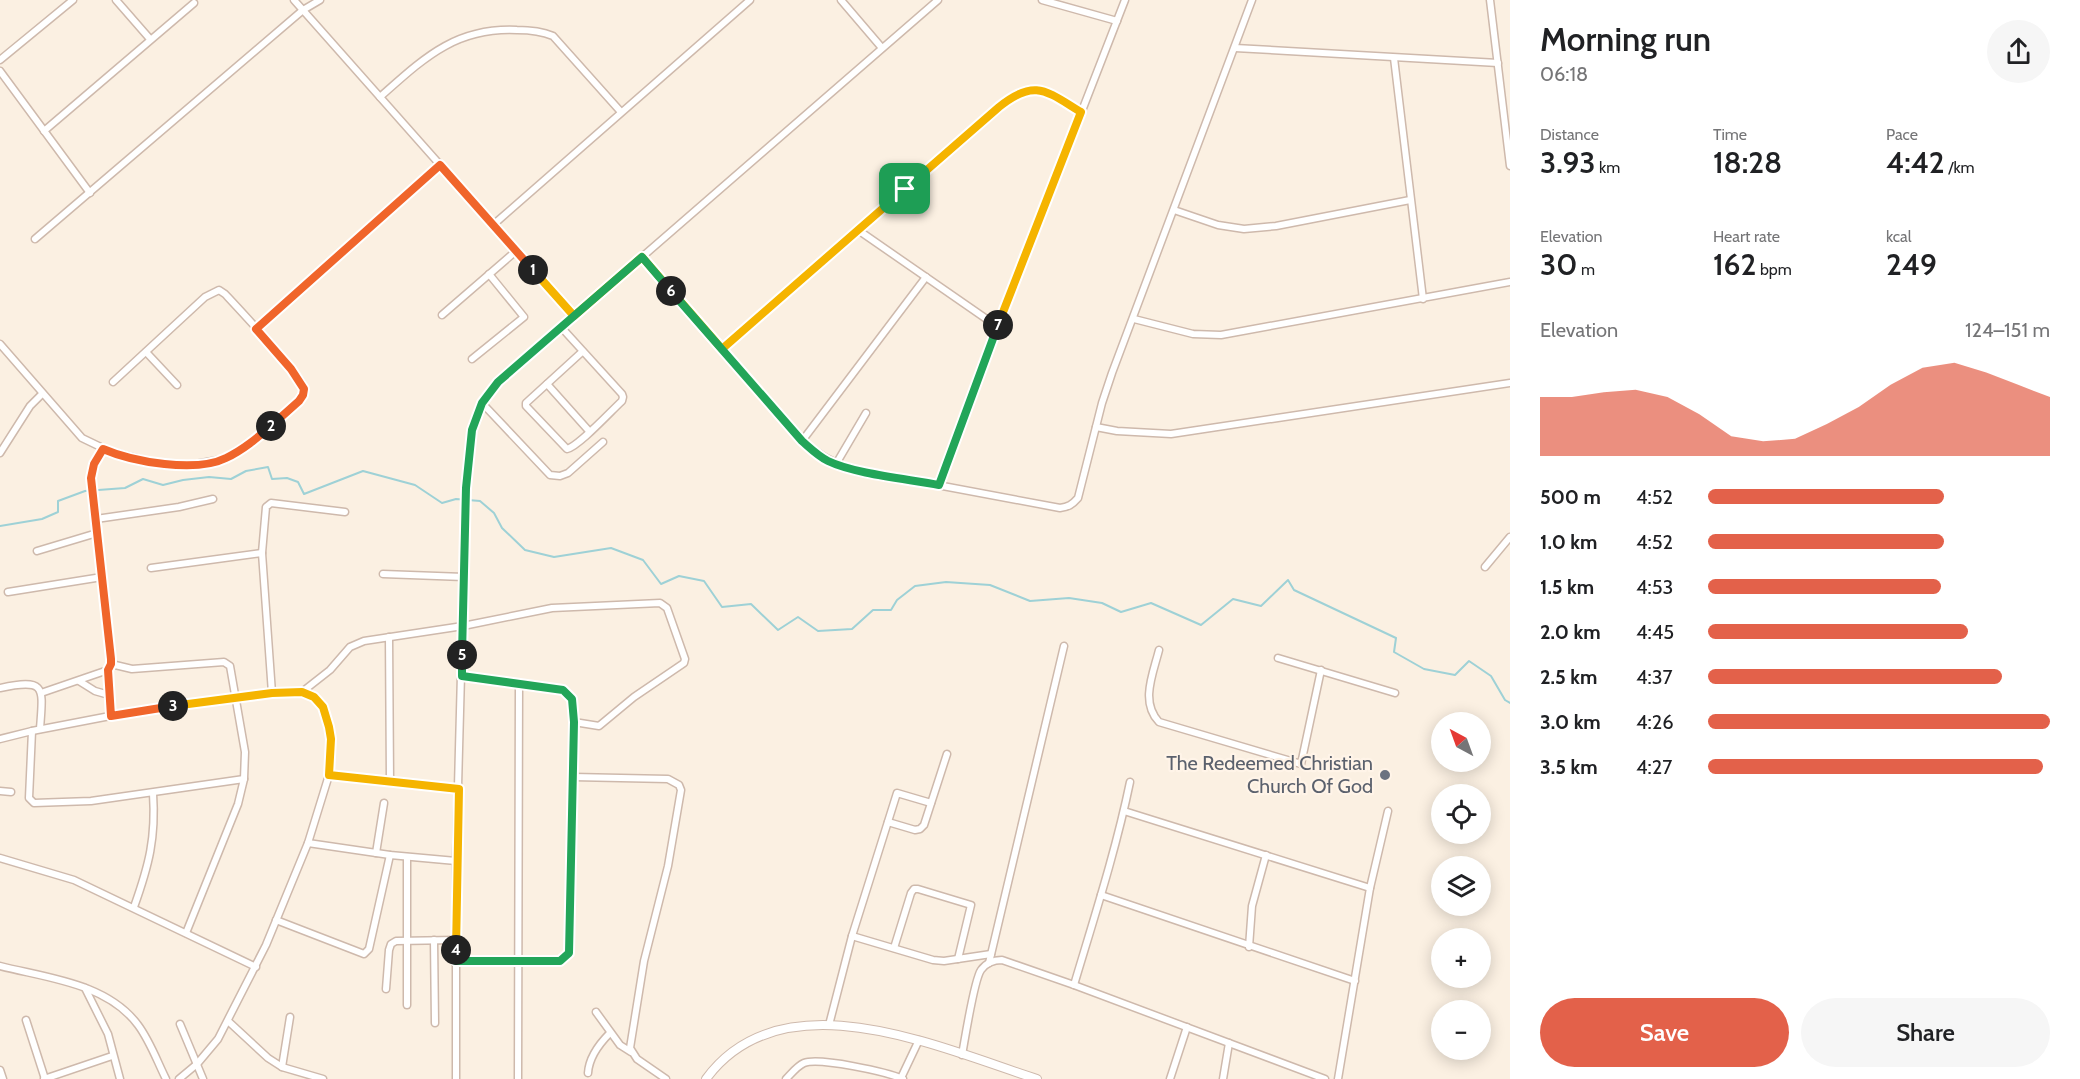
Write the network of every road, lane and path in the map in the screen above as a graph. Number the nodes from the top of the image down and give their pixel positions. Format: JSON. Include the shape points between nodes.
{"nodes":[{"id":1,"x":73,"y":0,"type":"edge"},
{"id":2,"x":117,"y":0,"type":"edge"},
{"id":3,"x":294,"y":0,"type":"edge"},
{"id":4,"x":320,"y":0,"type":"edge"},
{"id":5,"x":750,"y":0,"type":"edge"},
{"id":6,"x":841,"y":0,"type":"edge"},
{"id":7,"x":938,"y":0,"type":"edge"},
{"id":8,"x":1042,"y":0,"type":"edge"},
{"id":9,"x":1125,"y":0,"type":"edge"},
{"id":10,"x":1252,"y":0,"type":"edge"},
{"id":11,"x":1490,"y":0,"type":"edge"},
{"id":12,"x":194,"y":3,"type":"dead end"},
{"id":13,"x":303,"y":10,"type":"junction"},
{"id":14,"x":1117,"y":21,"type":"junction"},
{"id":15,"x":150,"y":39,"type":"junction"},
{"id":16,"x":882,"y":48,"type":"junction"},
{"id":17,"x":1235,"y":48,"type":"junction"},
{"id":18,"x":1394,"y":58,"type":"junction"},
{"id":19,"x":0,"y":60,"type":"edge"},
{"id":20,"x":1498,"y":63,"type":"junction"},
{"id":21,"x":0,"y":71,"type":"edge"},
{"id":22,"x":380,"y":97,"type":"junction"},
{"id":23,"x":621,"y":112,"type":"junction"},
{"id":24,"x":1081,"y":112,"type":"junction"},
{"id":25,"x":1508,"y":127,"type":"edge"},
{"id":26,"x":44,"y":130,"type":"junction"},
{"id":27,"x":440,"y":165,"type":"junction"},
{"id":28,"x":1510,"y":166,"type":"edge"},
{"id":29,"x":90,"y":193,"type":"junction"},
{"id":30,"x":1410,"y":200,"type":"junction"},
{"id":31,"x":1173,"y":210,"type":"junction"},
{"id":32,"x":493,"y":225,"type":"junction"},
{"id":33,"x":858,"y":230,"type":"junction"},
{"id":34,"x":35,"y":239,"type":"dead end"},
{"id":35,"x":516,"y":251,"type":"junction"},
{"id":36,"x":642,"y":257,"type":"junction"},
{"id":37,"x":489,"y":274,"type":"junction"},
{"id":38,"x":926,"y":277,"type":"junction"},
{"id":39,"x":1510,"y":282,"type":"edge"},
{"id":40,"x":1423,"y":299,"type":"junction"},
{"id":41,"x":442,"y":315,"type":"dead end"},
{"id":42,"x":574,"y":316,"type":"junction"},
{"id":43,"x":1134,"y":319,"type":"junction"},
{"id":44,"x":561,"y":327,"type":"junction"},
{"id":45,"x":998,"y":327,"type":"junction"},
{"id":46,"x":256,"y":329,"type":"junction"},
{"id":47,"x":0,"y":344,"type":"edge"},
{"id":48,"x":722,"y":349,"type":"junction"},
{"id":49,"x":583,"y":351,"type":"junction"},
{"id":50,"x":146,"y":352,"type":"junction"},
{"id":51,"x":472,"y":359,"type":"dead end"},
{"id":52,"x":113,"y":382,"type":"dead end"},
{"id":53,"x":1510,"y":383,"type":"edge"},
{"id":54,"x":547,"y":384,"type":"junction"},
{"id":55,"x":177,"y":385,"type":"dead end"},
{"id":56,"x":42,"y":394,"type":"junction"},
{"id":57,"x":482,"y":403,"type":"junction"},
{"id":58,"x":866,"y":412,"type":"dead end"},
{"id":59,"x":1096,"y":427,"type":"junction"},
{"id":60,"x":589,"y":431,"type":"junction"},
{"id":61,"x":802,"y":441,"type":"junction"},
{"id":62,"x":603,"y":442,"type":"dead end"},
{"id":63,"x":103,"y":449,"type":"junction"},
{"id":64,"x":0,"y":453,"type":"edge"},
{"id":65,"x":836,"y":464,"type":"junction"},
{"id":66,"x":939,"y":485,"type":"junction"},
{"id":67,"x":213,"y":499,"type":"dead end"},
{"id":68,"x":345,"y":512,"type":"dead end"},
{"id":69,"x":96,"y":519,"type":"junction"},
{"id":70,"x":97,"y":533,"type":"junction"},
{"id":71,"x":1510,"y":537,"type":"edge"},
{"id":72,"x":37,"y":551,"type":"dead end"},
{"id":73,"x":262,"y":553,"type":"junction"},
{"id":74,"x":1485,"y":567,"type":"dead end"},
{"id":75,"x":151,"y":568,"type":"dead end"},
{"id":76,"x":383,"y":574,"type":"dead end"},
{"id":77,"x":102,"y":577,"type":"junction"},
{"id":78,"x":464,"y":577,"type":"junction"},
{"id":79,"x":8,"y":592,"type":"dead end"},
{"id":80,"x":463,"y":626,"type":"junction"},
{"id":81,"x":389,"y":637,"type":"junction"},
{"id":82,"x":1064,"y":646,"type":"dead end"},
{"id":83,"x":1159,"y":650,"type":"dead end"},
{"id":84,"x":1278,"y":658,"type":"dead end"},
{"id":85,"x":110,"y":667,"type":"junction"},
{"id":86,"x":1321,"y":670,"type":"junction"},
{"id":87,"x":462,"y":676,"type":"junction"},
{"id":88,"x":79,"y":681,"type":"junction"},
{"id":89,"x":519,"y":683,"type":"junction"},
{"id":90,"x":0,"y":687,"type":"edge"},
{"id":91,"x":302,"y":692,"type":"junction"},
{"id":92,"x":41,"y":693,"type":"junction"},
{"id":93,"x":272,"y":693,"type":"junction"},
{"id":94,"x":1395,"y":693,"type":"dead end"},
{"id":95,"x":109,"y":695,"type":"junction"},
{"id":96,"x":234,"y":697,"type":"junction"},
{"id":97,"x":111,"y":716,"type":"junction"},
{"id":98,"x":574,"y":722,"type":"junction"},
{"id":99,"x":40,"y":729,"type":"junction"},
{"id":100,"x":32,"y":731,"type":"junction"},
{"id":101,"x":0,"y":739,"type":"edge"},
{"id":102,"x":947,"y":754,"type":"dead end"},
{"id":103,"x":329,"y":775,"type":"junction"},
{"id":104,"x":573,"y":777,"type":"junction"},
{"id":105,"x":244,"y":779,"type":"junction"},
{"id":106,"x":390,"y":782,"type":"junction"},
{"id":107,"x":1130,"y":782,"type":"dead end"},
{"id":108,"x":459,"y":789,"type":"junction"},
{"id":109,"x":0,"y":791,"type":"edge"},
{"id":110,"x":11,"y":792,"type":"dead end"},
{"id":111,"x":153,"y":793,"type":"junction"},
{"id":112,"x":384,"y":803,"type":"dead end"},
{"id":113,"x":932,"y":803,"type":"junction"},
{"id":114,"x":1124,"y":811,"type":"junction"},
{"id":115,"x":1388,"y":811,"type":"dead end"},
{"id":116,"x":888,"y":822,"type":"junction"},
{"id":117,"x":308,"y":843,"type":"junction"},
{"id":118,"x":376,"y":853,"type":"junction"},
{"id":119,"x":390,"y":855,"type":"junction"},
{"id":120,"x":1266,"y":855,"type":"junction"},
{"id":121,"x":407,"y":857,"type":"junction"},
{"id":122,"x":0,"y":858,"type":"edge"},
{"id":123,"x":456,"y":861,"type":"junction"},
{"id":124,"x":1370,"y":888,"type":"junction"},
{"id":125,"x":1101,"y":896,"type":"junction"},
{"id":126,"x":134,"y":907,"type":"junction"},
{"id":127,"x":276,"y":920,"type":"junction"},
{"id":128,"x":186,"y":933,"type":"junction"},
{"id":129,"x":852,"y":936,"type":"junction"},
{"id":130,"x":434,"y":940,"type":"junction"},
{"id":131,"x":456,"y":940,"type":"junction"},
{"id":132,"x":406,"y":941,"type":"junction"},
{"id":133,"x":1249,"y":947,"type":"junction"},
{"id":134,"x":894,"y":948,"type":"junction"},
{"id":135,"x":990,"y":954,"type":"junction"},
{"id":136,"x":958,"y":959,"type":"junction"},
{"id":137,"x":456,"y":961,"type":"junction"},
{"id":138,"x":517,"y":961,"type":"junction"},
{"id":139,"x":989,"y":963,"type":"junction"},
{"id":140,"x":0,"y":966,"type":"edge"},
{"id":141,"x":256,"y":967,"type":"junction"},
{"id":142,"x":1355,"y":981,"type":"junction"},
{"id":143,"x":1074,"y":985,"type":"junction"},
{"id":144,"x":85,"y":988,"type":"junction"},
{"id":145,"x":386,"y":989,"type":"dead end"},
{"id":146,"x":407,"y":1005,"type":"dead end"},
{"id":147,"x":596,"y":1012,"type":"dead end"},
{"id":148,"x":290,"y":1017,"type":"dead end"},
{"id":149,"x":26,"y":1020,"type":"dead end"},
{"id":150,"x":228,"y":1021,"type":"junction"},
{"id":151,"x":435,"y":1023,"type":"dead end"},
{"id":152,"x":180,"y":1024,"type":"dead end"},
{"id":153,"x":829,"y":1025,"type":"junction"},
{"id":154,"x":1187,"y":1027,"type":"junction"},
{"id":155,"x":610,"y":1033,"type":"junction"},
{"id":156,"x":919,"y":1040,"type":"junction"},
{"id":157,"x":1228,"y":1042,"type":"junction"},
{"id":158,"x":632,"y":1052,"type":"junction"},
{"id":159,"x":962,"y":1055,"type":"junction"},
{"id":160,"x":112,"y":1056,"type":"junction"},
{"id":161,"x":197,"y":1064,"type":"junction"},
{"id":162,"x":282,"y":1067,"type":"junction"},
{"id":163,"x":588,"y":1073,"type":"dead end"},
{"id":164,"x":296,"y":1076,"type":"edge"},
{"id":165,"x":902,"y":1078,"type":"edge"},
{"id":166,"x":45,"y":1079,"type":"edge"},
{"id":167,"x":120,"y":1079,"type":"edge"},
{"id":168,"x":166,"y":1079,"type":"edge"},
{"id":169,"x":179,"y":1079,"type":"edge"},
{"id":170,"x":203,"y":1079,"type":"edge"},
{"id":171,"x":323,"y":1079,"type":"edge"},
{"id":172,"x":456,"y":1079,"type":"edge"},
{"id":173,"x":518,"y":1079,"type":"edge"},
{"id":174,"x":666,"y":1079,"type":"edge"},
{"id":175,"x":706,"y":1079,"type":"edge"},
{"id":176,"x":786,"y":1079,"type":"edge"},
{"id":177,"x":1036,"y":1079,"type":"edge"},
{"id":178,"x":1170,"y":1079,"type":"edge"},
{"id":179,"x":1223,"y":1079,"type":"edge"},
{"id":180,"x":1325,"y":1079,"type":"edge"},
{"id":181,"x":1338,"y":1079,"type":"edge"}],
"edges":[{"from":1,"to":19,"type":"street"},
{"from":2,"to":15,"type":"street"},
{"from":3,"to":13,"type":"street"},
{"from":4,"to":13,"type":"street"},
{"from":5,"to":23,"type":"street"},
{"from":6,"to":16,"type":"street"},
{"from":7,"to":16,"type":"street"},
{"from":8,"to":14,"type":"street"},
{"from":9,"to":14,"type":"street"},
{"from":10,"to":17,"type":"street"},
{"from":11,"to":20,"type":"street"},
{"from":12,"to":15,"type":"street"},
{"from":13,"to":22,"type":"street"},
{"from":13,"to":29,"type":"street"},
{"from":14,"to":24,"type":"street"},
{"from":15,"to":26,"type":"street"},
{"from":16,"to":36,"type":"street"},
{"from":17,"to":18,"type":"street"},
{"from":17,"to":31,"type":"street"},
{"from":18,"to":20,"type":"street"},
{"from":18,"to":30,"type":"street"},
{"from":20,"to":25,"type":"street"},
{"from":21,"to":26,"type":"street"},
{"from":22,"to":23,"type":"street","via":[[427,57],[476,32],[526,30],[553,36]]},
{"from":22,"to":27,"type":"street"},
{"from":23,"to":32,"type":"street"},
{"from":24,"to":33,"type":"street","via":[[1047,92],[1025,90],[999,107]]},
{"from":24,"to":45,"type":"street"},
{"from":25,"to":28,"type":"street"},
{"from":26,"to":29,"type":"street"},
{"from":27,"to":32,"type":"street"},
{"from":27,"to":46,"type":"street"},
{"from":29,"to":34,"type":"street"},
{"from":30,"to":31,"type":"street","via":[[1244,229]]},
{"from":30,"to":40,"type":"street"},
{"from":31,"to":43,"type":"street"},
{"from":32,"to":35,"type":"street"},
{"from":33,"to":38,"type":"street"},
{"from":33,"to":48,"type":"street"},
{"from":35,"to":37,"type":"street"},
{"from":35,"to":42,"type":"street"},
{"from":36,"to":42,"type":"street"},
{"from":36,"to":48,"type":"street"},
{"from":37,"to":41,"type":"street"},
{"from":37,"to":51,"type":"street","via":[[524,317]]},
{"from":38,"to":45,"type":"street"},
{"from":38,"to":61,"type":"street"},
{"from":39,"to":40,"type":"street"},
{"from":40,"to":43,"type":"street","via":[[1221,335],[1192,334]]},
{"from":42,"to":44,"type":"street"},
{"from":43,"to":59,"type":"street"},
{"from":44,"to":49,"type":"street"},
{"from":44,"to":57,"type":"street","via":[[498,382]]},
{"from":45,"to":66,"type":"street"},
{"from":46,"to":50,"type":"street","via":[[219,290],[205,297]]},
{"from":46,"to":63,"type":"street","via":[[304,389],[299,401],[254,440],[224,459],[190,465],[163,465]]},
{"from":47,"to":56,"type":"street"},
{"from":48,"to":61,"type":"street"},
{"from":49,"to":54,"type":"street"},
{"from":49,"to":60,"type":"street","via":[[623,397]]},
{"from":50,"to":52,"type":"street"},
{"from":50,"to":55,"type":"street"},
{"from":53,"to":59,"type":"street","via":[[1171,434],[1117,432]]},
{"from":54,"to":60,"type":"street"},
{"from":54,"to":60,"type":"street","via":[[526,406],[567,449]]},
{"from":56,"to":63,"type":"street","via":[[82,438]]},
{"from":56,"to":64,"type":"street"},
{"from":57,"to":62,"type":"street","via":[[550,475],[568,473]]},
{"from":57,"to":78,"type":"street","via":[[472,430]]},
{"from":58,"to":65,"type":"street"},
{"from":59,"to":66,"type":"street","via":[[1078,498],[1067,507]]},
{"from":61,"to":65,"type":"street"},
{"from":63,"to":69,"type":"street","via":[[91,478]]},
{"from":65,"to":66,"type":"street"},
{"from":67,"to":69,"type":"street"},
{"from":68,"to":73,"type":"street","via":[[271,503],[264,516]]},
{"from":69,"to":70,"type":"street"},
{"from":70,"to":72,"type":"street"},
{"from":70,"to":77,"type":"street"},
{"from":71,"to":74,"type":"street"},
{"from":73,"to":75,"type":"street"},
{"from":73,"to":93,"type":"street"},
{"from":76,"to":78,"type":"street"},
{"from":77,"to":79,"type":"street"},
{"from":77,"to":85,"type":"street"},
{"from":78,"to":80,"type":"street"},
{"from":80,"to":81,"type":"street"},
{"from":80,"to":87,"type":"street"},
{"from":80,"to":98,"type":"street","via":[[552,608],[664,605],[684,663],[633,697],[599,726]]},
{"from":81,"to":91,"type":"street","via":[[350,647],[330,670]]},
{"from":81,"to":106,"type":"street"},
{"from":82,"to":135,"type":"street"},
{"from":83,"to":86,"type":"street","via":[[1149,693],[1151,713],[1159,722],[1301,764]]},
{"from":84,"to":86,"type":"street"},
{"from":85,"to":88,"type":"street"},
{"from":85,"to":95,"type":"street"},
{"from":85,"to":96,"type":"street","via":[[224,662],[230,666]]},
{"from":86,"to":94,"type":"street"},
{"from":87,"to":89,"type":"street"},
{"from":87,"to":108,"type":"street"},
{"from":88,"to":92,"type":"street"},
{"from":88,"to":95,"type":"street"},
{"from":89,"to":98,"type":"street","via":[[569,693]]},
{"from":89,"to":138,"type":"street"},
{"from":90,"to":92,"type":"street","via":[[26,682]]},
{"from":91,"to":93,"type":"street"},
{"from":91,"to":103,"type":"street","via":[[319,701],[327,717],[331,739]]},
{"from":92,"to":99,"type":"street"},
{"from":93,"to":96,"type":"street"},
{"from":95,"to":97,"type":"street"},
{"from":96,"to":97,"type":"street"},
{"from":96,"to":105,"type":"street","via":[[245,752]]},
{"from":97,"to":99,"type":"street"},
{"from":98,"to":104,"type":"street"},
{"from":99,"to":100,"type":"street"},
{"from":100,"to":101,"type":"street"},
{"from":100,"to":111,"type":"street","via":[[29,798],[34,803]]},
{"from":102,"to":113,"type":"street"},
{"from":103,"to":106,"type":"street"},
{"from":103,"to":117,"type":"street"},
{"from":104,"to":138,"type":"street","via":[[569,953],[560,961]]},
{"from":104,"to":158,"type":"street","via":[[668,778],[679,784],[681,790],[668,866],[644,961]]},
{"from":105,"to":111,"type":"street"},
{"from":105,"to":128,"type":"street","via":[[238,804]]},
{"from":106,"to":108,"type":"street"},
{"from":107,"to":114,"type":"street"},
{"from":108,"to":123,"type":"street"},
{"from":109,"to":110,"type":"street"},
{"from":111,"to":126,"type":"street","via":[[152,845]]},
{"from":112,"to":118,"type":"street"},
{"from":113,"to":116,"type":"street","via":[[920,829]]},
{"from":113,"to":116,"type":"street","via":[[897,793]]},
{"from":114,"to":120,"type":"street"},
{"from":114,"to":125,"type":"street"},
{"from":115,"to":124,"type":"street"},
{"from":116,"to":129,"type":"street"},
{"from":117,"to":118,"type":"street"},
{"from":117,"to":127,"type":"street"},
{"from":118,"to":119,"type":"street"},
{"from":119,"to":121,"type":"street"},
{"from":119,"to":127,"type":"street","via":[[367,953]]},
{"from":120,"to":124,"type":"street"},
{"from":120,"to":133,"type":"street","via":[[1252,906]]},
{"from":121,"to":123,"type":"street"},
{"from":121,"to":132,"type":"street"},
{"from":122,"to":126,"type":"street","via":[[74,880]]},
{"from":123,"to":131,"type":"street"},
{"from":124,"to":142,"type":"street"},
{"from":125,"to":133,"type":"street"},
{"from":125,"to":143,"type":"street"},
{"from":126,"to":128,"type":"street"},
{"from":127,"to":141,"type":"street"},
{"from":128,"to":141,"type":"street"},
{"from":129,"to":134,"type":"street"},
{"from":129,"to":153,"type":"street"},
{"from":130,"to":131,"type":"street"},
{"from":130,"to":132,"type":"street"},
{"from":130,"to":151,"type":"street"},
{"from":131,"to":137,"type":"street"},
{"from":132,"to":145,"type":"street","via":[[391,944]]},
{"from":132,"to":146,"type":"street"},
{"from":133,"to":142,"type":"street"},
{"from":134,"to":136,"type":"street","via":[[933,960]]},
{"from":134,"to":136,"type":"street","via":[[911,893],[918,889],[971,905]]},
{"from":135,"to":136,"type":"street"},
{"from":135,"to":139,"type":"street"},
{"from":137,"to":138,"type":"street"},
{"from":137,"to":172,"type":"street"},
{"from":138,"to":173,"type":"street"},
{"from":139,"to":143,"type":"street","via":[[1002,960]]},
{"from":139,"to":159,"type":"street","via":[[979,973]]},
{"from":140,"to":144,"type":"street"},
{"from":141,"to":150,"type":"street"},
{"from":142,"to":181,"type":"street"},
{"from":143,"to":154,"type":"street"},
{"from":144,"to":160,"type":"street","via":[[108,1034]]},
{"from":144,"to":168,"type":"street","via":[[110,999],[137,1023]]},
{"from":147,"to":155,"type":"street"},
{"from":148,"to":162,"type":"street"},
{"from":149,"to":166,"type":"street"},
{"from":150,"to":161,"type":"street","via":[[213,1047]]},
{"from":150,"to":162,"type":"street"},
{"from":152,"to":161,"type":"street"},
{"from":153,"to":156,"type":"street"},
{"from":153,"to":175,"type":"street","via":[[772,1031],[757,1037],[726,1057]]},
{"from":154,"to":157,"type":"street"},
{"from":154,"to":178,"type":"street"},
{"from":155,"to":158,"type":"street"},
{"from":155,"to":163,"type":"street","via":[[595,1052]]},
{"from":156,"to":159,"type":"street"},
{"from":156,"to":165,"type":"street"},
{"from":157,"to":179,"type":"street"},
{"from":157,"to":180,"type":"street"},
{"from":158,"to":174,"type":"street"},
{"from":159,"to":177,"type":"street"},
{"from":160,"to":166,"type":"street"},
{"from":160,"to":167,"type":"street"},
{"from":161,"to":169,"type":"street"},
{"from":161,"to":170,"type":"street"},
{"from":162,"to":164,"type":"street"},
{"from":164,"to":171,"type":"street"},
{"from":165,"to":176,"type":"street","via":[[865,1068],[812,1062],[800,1065]]}]}
